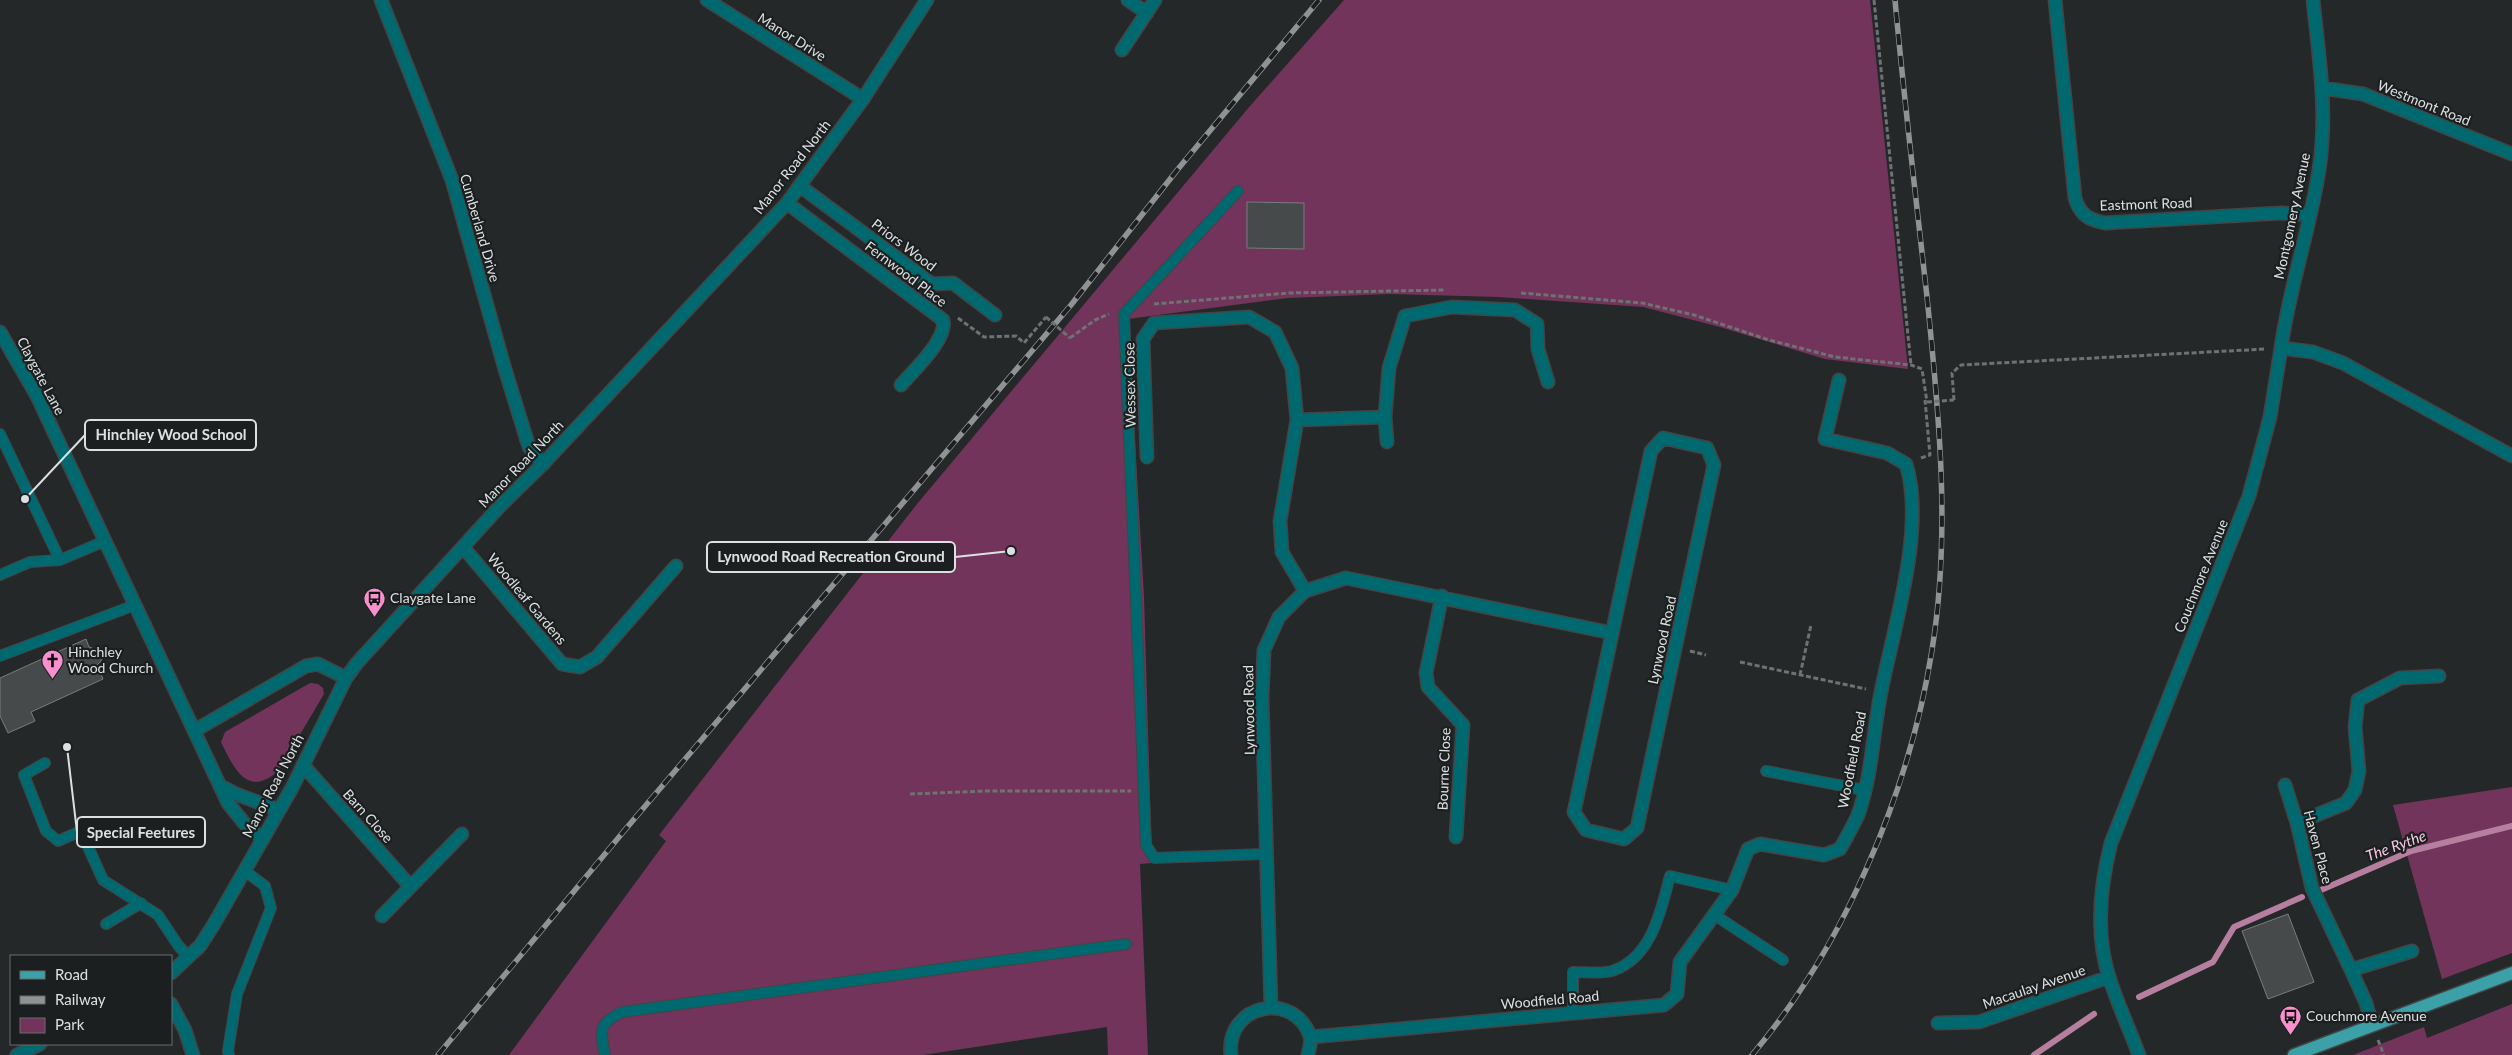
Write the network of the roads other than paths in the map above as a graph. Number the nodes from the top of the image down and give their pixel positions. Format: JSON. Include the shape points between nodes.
{"nodes":[{"id":1,"x":381,"y":0,"type":"edge"},
{"id":2,"x":707,"y":0,"type":"edge"},
{"id":3,"x":927,"y":0,"type":"edge"},
{"id":4,"x":1128,"y":0,"type":"edge"},
{"id":5,"x":1155,"y":0,"type":"edge"},
{"id":6,"x":2054,"y":0,"type":"edge"},
{"id":7,"x":2313,"y":0,"type":"edge"},
{"id":8,"x":1147,"y":13,"type":"junction"},
{"id":9,"x":1122,"y":50,"type":"dead end"},
{"id":10,"x":2322,"y":88,"type":"junction"},
{"id":11,"x":863,"y":99,"type":"junction"},
{"id":12,"x":2512,"y":154,"type":"edge"},
{"id":13,"x":800,"y":186,"type":"junction"},
{"id":14,"x":1238,"y":191,"type":"dead end"},
{"id":15,"x":786,"y":203,"type":"junction"},
{"id":16,"x":2310,"y":215,"type":"junction"},
{"id":17,"x":995,"y":315,"type":"dead end"},
{"id":18,"x":0,"y":332,"type":"edge"},
{"id":19,"x":2281,"y":348,"type":"junction"},
{"id":20,"x":1839,"y":380,"type":"dead end"},
{"id":21,"x":1548,"y":382,"type":"dead end"},
{"id":22,"x":900,"y":385,"type":"dead end"},
{"id":23,"x":1385,"y":418,"type":"junction"},
{"id":24,"x":1297,"y":420,"type":"junction"},
{"id":25,"x":0,"y":434,"type":"edge"},
{"id":26,"x":1387,"y":442,"type":"dead end"},
{"id":27,"x":2512,"y":456,"type":"edge"},
{"id":28,"x":1147,"y":457,"type":"dead end"},
{"id":29,"x":543,"y":464,"type":"junction"},
{"id":30,"x":105,"y":541,"type":"junction"},
{"id":31,"x":463,"y":547,"type":"junction"},
{"id":32,"x":60,"y":560,"type":"junction"},
{"id":33,"x":676,"y":566,"type":"dead end"},
{"id":34,"x":0,"y":575,"type":"edge"},
{"id":35,"x":1305,"y":591,"type":"junction"},
{"id":36,"x":1442,"y":596,"type":"junction"},
{"id":37,"x":135,"y":605,"type":"junction"},
{"id":38,"x":1612,"y":634,"type":"junction"},
{"id":39,"x":0,"y":656,"type":"edge"},
{"id":40,"x":2439,"y":676,"type":"dead end"},
{"id":41,"x":346,"y":678,"type":"junction"},
{"id":42,"x":194,"y":731,"type":"junction"},
{"id":43,"x":46,"y":763,"type":"dead end"},
{"id":44,"x":303,"y":766,"type":"junction"},
{"id":45,"x":1766,"y":771,"type":"dead end"},
{"id":46,"x":2285,"y":785,"type":"dead end"},
{"id":47,"x":221,"y":786,"type":"junction"},
{"id":48,"x":1864,"y":790,"type":"junction"},
{"id":49,"x":279,"y":810,"type":"junction"},
{"id":50,"x":2297,"y":823,"type":"junction"},
{"id":51,"x":462,"y":834,"type":"dead end"},
{"id":52,"x":1456,"y":837,"type":"dead end"},
{"id":53,"x":263,"y":839,"type":"junction"},
{"id":54,"x":1265,"y":854,"type":"junction"},
{"id":55,"x":245,"y":870,"type":"junction"},
{"id":56,"x":410,"y":886,"type":"junction"},
{"id":57,"x":1732,"y":890,"type":"junction"},
{"id":58,"x":141,"y":903,"type":"junction"},
{"id":59,"x":1712,"y":914,"type":"junction"},
{"id":60,"x":382,"y":916,"type":"dead end"},
{"id":61,"x":106,"y":924,"type":"dead end"},
{"id":62,"x":1126,"y":944,"type":"dead end"},
{"id":63,"x":2412,"y":951,"type":"dead end"},
{"id":64,"x":189,"y":958,"type":"junction"},
{"id":65,"x":1783,"y":960,"type":"dead end"},
{"id":66,"x":2351,"y":970,"type":"junction"},
{"id":67,"x":172,"y":972,"type":"edge"},
{"id":68,"x":2512,"y":973,"type":"edge"},
{"id":69,"x":2109,"y":977,"type":"junction"},
{"id":70,"x":172,"y":1006,"type":"edge"},
{"id":71,"x":1271,"y":1007,"type":"junction"},
{"id":72,"x":1573,"y":1013,"type":"junction"},
{"id":73,"x":1938,"y":1023,"type":"dead end"},
{"id":74,"x":2372,"y":1025,"type":"junction"},
{"id":75,"x":1311,"y":1037,"type":"junction"},
{"id":76,"x":38,"y":1045,"type":"edge"},
{"id":77,"x":18,"y":1055,"type":"edge"},
{"id":78,"x":193,"y":1055,"type":"edge"},
{"id":79,"x":229,"y":1055,"type":"edge"},
{"id":80,"x":605,"y":1055,"type":"edge"},
{"id":81,"x":1231,"y":1055,"type":"edge"},
{"id":82,"x":1308,"y":1055,"type":"edge"},
{"id":83,"x":2139,"y":1055,"type":"edge"},
{"id":84,"x":2294,"y":1055,"type":"edge"}],
"edges":[{"from":1,"to":29,"type":"street","name":"Cumberland Drive","via":[[452,180],[529,447]]},
{"from":2,"to":11,"type":"street","name":"Manor Drive"},
{"from":3,"to":11,"type":"street","name":"Manor Road North"},
{"from":4,"to":8,"type":"street"},
{"from":5,"to":8,"type":"street"},
{"from":6,"to":16,"type":"street","name":"Eastmont Road","via":[[2075,198],[2083,215],[2105,222],[2281,213]]},
{"from":7,"to":10,"type":"street","name":"Montgomery Avenue"},
{"from":8,"to":9,"type":"street"},
{"from":10,"to":12,"type":"street","name":"Westmont Road","via":[[2363,94]]},
{"from":10,"to":16,"type":"street","name":"Montgomery Avenue","via":[[2320,170]]},
{"from":11,"to":13,"type":"street","name":"Manor Road North"},
{"from":13,"to":15,"type":"street","name":"Manor Road North"},
{"from":13,"to":17,"type":"street","name":"Priors Wood","via":[[932,284],[953,283]]},
{"from":14,"to":54,"type":"lane","via":[[1124,314],[1146,845],[1154,858]]},
{"from":15,"to":22,"type":"street","name":"Fernwood Place","via":[[943,320],[943,333]]},
{"from":15,"to":29,"type":"street","name":"Manor Road North"},
{"from":16,"to":19,"type":"street","name":"Montgomery Avenue"},
{"from":18,"to":30,"type":"street","name":"Claygate Lane","via":[[37,396]]},
{"from":19,"to":27,"type":"street","via":[[2313,352],[2344,363]]},
{"from":19,"to":69,"type":"street","name":"Couchmore Avenue","via":[[2270,417],[2249,496],[2111,843],[2100,900]]},
{"from":20,"to":48,"type":"street","name":"Woodfield Road","via":[[1825,439],[1887,453],[1906,464],[1911,479],[1913,527]]},
{"from":21,"to":23,"type":"street","via":[[1538,350],[1537,324],[1515,310],[1452,307],[1405,316],[1389,368]]},
{"from":23,"to":24,"type":"street"},
{"from":23,"to":26,"type":"street"},
{"from":24,"to":28,"type":"street","name":"Wessex Close","via":[[1292,368],[1275,332],[1249,317],[1154,323],[1143,339]]},
{"from":24,"to":35,"type":"street","name":"Wessex Close","via":[[1280,520],[1282,552]]},
{"from":25,"to":32,"type":"lane"},
{"from":29,"to":31,"type":"street","name":"Manor Road North"},
{"from":30,"to":32,"type":"lane"},
{"from":30,"to":37,"type":"street","name":"Claygate Lane"},
{"from":31,"to":33,"type":"street","name":"Woodleaf Gardens","via":[[562,664],[580,667],[597,657]]},
{"from":31,"to":41,"type":"street","name":"Manor Road North"},
{"from":32,"to":34,"type":"lane","via":[[30,562]]},
{"from":35,"to":36,"type":"street","name":"Lynwood Road","via":[[1346,578]]},
{"from":35,"to":54,"type":"street","name":"Lynwood Road","via":[[1279,617],[1264,650]]},
{"from":36,"to":38,"type":"street","name":"Lynwood Road"},
{"from":36,"to":52,"type":"street","name":"Bourne Close","via":[[1426,672],[1428,687],[1463,725]]},
{"from":37,"to":39,"type":"lane"},
{"from":37,"to":42,"type":"street","name":"Claygate Lane"},
{"from":38,"to":38,"type":"street","name":"Lynwood Road","via":[[1574,812],[1586,830],[1624,839],[1637,828],[1677,642],[1714,465],[1707,448],[1663,438],[1651,451]]},
{"from":40,"to":50,"type":"street","via":[[2400,678],[2358,700],[2355,727],[2359,771],[2356,790],[2346,804]]},
{"from":41,"to":42,"type":"street","via":[[318,664],[306,666]]},
{"from":41,"to":44,"type":"street","name":"Manor Road North"},
{"from":42,"to":47,"type":"street","name":"Claygate Lane"},
{"from":43,"to":58,"type":"lane","via":[[24,775],[46,831],[58,841],[81,831],[103,880]]},
{"from":44,"to":49,"type":"street","name":"Manor Road North"},
{"from":44,"to":56,"type":"street","name":"Barn Close"},
{"from":45,"to":48,"type":"lane"},
{"from":46,"to":50,"type":"street","name":"Haven Place"},
{"from":47,"to":49,"type":"street"},
{"from":47,"to":53,"type":"street","name":"Claygate Lane","via":[[228,803]]},
{"from":48,"to":57,"type":"street","name":"Woodfield Road","via":[[1857,815],[1840,848],[1824,855],[1760,844],[1748,849]]},
{"from":49,"to":53,"type":"street","name":"Manor Road North"},
{"from":50,"to":66,"type":"street","name":"Haven Place","via":[[2312,888]]},
{"from":51,"to":56,"type":"street"},
{"from":53,"to":55,"type":"street","name":"Manor Road North"},
{"from":54,"to":71,"type":"street","name":"Lynwood Road"},
{"from":55,"to":64,"type":"street","name":"Manor Road North","via":[[200,946]]},
{"from":55,"to":79,"type":"lane","via":[[264,886],[271,908],[237,994]]},
{"from":56,"to":60,"type":"street"},
{"from":57,"to":59,"type":"street","name":"Woodfield Road"},
{"from":57,"to":72,"type":"lane","via":[[1670,876],[1658,920],[1646,944],[1632,958],[1612,971],[1573,972]]},
{"from":58,"to":61,"type":"lane"},
{"from":58,"to":64,"type":"lane","via":[[158,916]]},
{"from":59,"to":65,"type":"lane"},
{"from":59,"to":72,"type":"street","name":"Woodfield Road","via":[[1680,962],[1677,994],[1664,1005]]},
{"from":62,"to":80,"type":"lane","via":[[622,1012],[607,1020],[602,1032]]},
{"from":63,"to":66,"type":"street"},
{"from":64,"to":67,"type":"street","name":"Manor Road North"},
{"from":66,"to":74,"type":"street","name":"Haven Place"},
{"from":68,"to":74,"type":"main road"},
{"from":69,"to":73,"type":"street","name":"Macaulay Avenue","via":[[1979,1022]]},
{"from":69,"to":83,"type":"street","name":"Couchmore Avenue"},
{"from":70,"to":78,"type":"street"},
{"from":71,"to":75,"type":"street","via":[[1296,1017]]},
{"from":71,"to":81,"type":"street","via":[[1253,1011],[1242,1019],[1231,1040]]},
{"from":72,"to":75,"type":"street","name":"Woodfield Road"},
{"from":74,"to":84,"type":"main road"},
{"from":75,"to":82,"type":"street"},
{"from":76,"to":77,"type":"street"}]}
